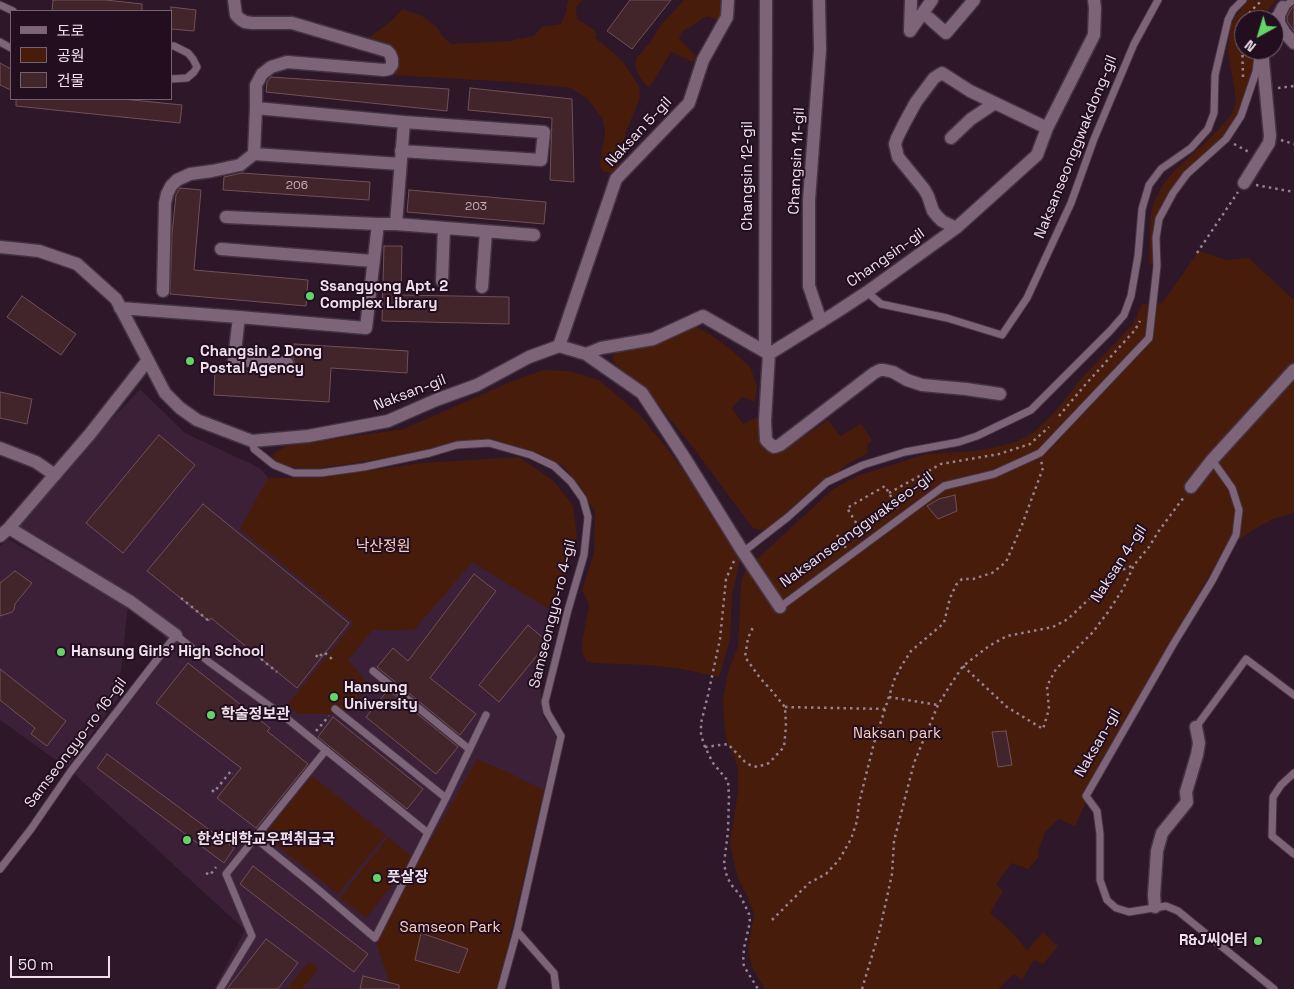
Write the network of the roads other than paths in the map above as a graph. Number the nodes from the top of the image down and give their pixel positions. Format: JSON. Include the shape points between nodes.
{"nodes":[{"id":1,"x":234,"y":0,"type":"edge"},
{"id":2,"x":728,"y":0,"type":"edge"},
{"id":3,"x":766,"y":0,"type":"edge"},
{"id":4,"x":819,"y":0,"type":"edge"},
{"id":5,"x":911,"y":0,"type":"edge"},
{"id":6,"x":932,"y":0,"type":"edge"},
{"id":7,"x":974,"y":0,"type":"edge"},
{"id":8,"x":1094,"y":0,"type":"edge"},
{"id":9,"x":1158,"y":0,"type":"edge"},
{"id":10,"x":1243,"y":0,"type":"edge"},
{"id":11,"x":929,"y":18,"type":"dead end"},
{"id":12,"x":1284,"y":25,"type":"edge"},
{"id":13,"x":1294,"y":43,"type":"edge"},
{"id":14,"x":172,"y":46,"type":"edge"},
{"id":15,"x":1258,"y":60,"type":"edge"},
{"id":16,"x":1262,"y":60,"type":"edge"},
{"id":17,"x":1257,"y":65,"type":"joint"},
{"id":18,"x":172,"y":79,"type":"edge"},
{"id":19,"x":995,"y":103,"type":"junction"},
{"id":20,"x":256,"y":108,"type":"junction"},
{"id":21,"x":404,"y":122,"type":"junction"},
{"id":22,"x":1046,"y":128,"type":"junction"},
{"id":23,"x":951,"y":138,"type":"dead end"},
{"id":24,"x":254,"y":154,"type":"junction"},
{"id":25,"x":401,"y":158,"type":"junction"},
{"id":26,"x":1244,"y":183,"type":"road end"},
{"id":27,"x":226,"y":217,"type":"dead end"},
{"id":28,"x":378,"y":224,"type":"junction"},
{"id":29,"x":396,"y":224,"type":"junction"},
{"id":30,"x":444,"y":228,"type":"junction"},
{"id":31,"x":956,"y":228,"type":"junction"},
{"id":32,"x":486,"y":231,"type":"junction"},
{"id":33,"x":534,"y":235,"type":"dead end"},
{"id":34,"x":0,"y":247,"type":"edge"},
{"id":35,"x":220,"y":249,"type":"dead end"},
{"id":36,"x":374,"y":261,"type":"junction"},
{"id":37,"x":442,"y":282,"type":"dead end"},
{"id":38,"x":482,"y":287,"type":"dead end"},
{"id":39,"x":163,"y":291,"type":"dead end"},
{"id":40,"x":867,"y":292,"type":"junction"},
{"id":41,"x":120,"y":308,"type":"junction"},
{"id":42,"x":239,"y":317,"type":"junction"},
{"id":43,"x":821,"y":322,"type":"junction"},
{"id":44,"x":558,"y":346,"type":"junction"},
{"id":45,"x":767,"y":352,"type":"junction"},
{"id":46,"x":586,"y":354,"type":"junction"},
{"id":47,"x":148,"y":360,"type":"junction"},
{"id":48,"x":286,"y":363,"type":"dead end"},
{"id":49,"x":1294,"y":370,"type":"edge"},
{"id":50,"x":1000,"y":394,"type":"dead end"},
{"id":51,"x":252,"y":441,"type":"junction"},
{"id":52,"x":0,"y":448,"type":"edge"},
{"id":53,"x":1212,"y":460,"type":"junction"},
{"id":54,"x":55,"y":475,"type":"junction"},
{"id":55,"x":1191,"y":486,"type":"road end"},
{"id":56,"x":4,"y":532,"type":"edge"},
{"id":57,"x":743,"y":552,"type":"junction"},
{"id":58,"x":780,"y":607,"type":"joint"},
{"id":59,"x":176,"y":635,"type":"junction"},
{"id":60,"x":373,"y":671,"type":"dead end"},
{"id":61,"x":1294,"y":696,"type":"edge"},
{"id":62,"x":334,"y":709,"type":"road end"},
{"id":63,"x":486,"y":715,"type":"dead end"},
{"id":64,"x":1196,"y":727,"type":"joint"},
{"id":65,"x":469,"y":749,"type":"junction"},
{"id":66,"x":326,"y":750,"type":"junction"},
{"id":67,"x":1294,"y":772,"type":"edge"},
{"id":68,"x":446,"y":798,"type":"junction"},
{"id":69,"x":428,"y":833,"type":"junction"},
{"id":70,"x":255,"y":838,"type":"junction"},
{"id":71,"x":1294,"y":854,"type":"edge"},
{"id":72,"x":0,"y":869,"type":"edge"},
{"id":73,"x":1155,"y":907,"type":"junction"},
{"id":74,"x":517,"y":931,"type":"junction"},
{"id":75,"x":220,"y":989,"type":"edge"},
{"id":76,"x":501,"y":989,"type":"edge"},
{"id":77,"x":556,"y":989,"type":"edge"},
{"id":78,"x":1274,"y":989,"type":"edge"}],
"edges":[{"from":1,"to":20,"type":"street","via":[[236,15],[245,22],[292,23],[387,51],[392,59],[392,65],[384,70],[287,62],[271,67],[256,85]]},
{"from":2,"to":44,"type":"street","name":"Naksan 5-gil","via":[[727,17],[703,60],[688,103],[616,180]]},
{"from":3,"to":45,"type":"street","name":"Changsin 12-gil"},
{"from":4,"to":43,"type":"street","name":"Changsin 11-gil","via":[[820,50],[809,200],[809,286]]},
{"from":5,"to":6,"type":"street","via":[[910,31]]},
{"from":7,"to":11,"type":"street","via":[[946,33]]},
{"from":8,"to":22,"type":"street","name":"Changsin-gil","via":[[1094,35]]},
{"from":9,"to":40,"type":"lane","name":"Naksanseonggwakdong-gil","via":[[1134,44],[1094,139],[1072,203],[1027,298],[1002,335],[947,318],[881,304]]},
{"from":10,"to":57,"type":"lane","via":[[1228,20],[1215,75],[1214,113],[1208,129],[1191,148],[1161,169],[1149,185],[1142,209],[1131,296],[1124,315],[1110,331],[1031,410],[977,436],[872,462],[827,482]]},
{"from":12,"to":13,"type":"street"},
{"from":14,"to":18,"type":"lane","via":[[188,54],[197,67],[187,78]]},
{"from":15,"to":17,"type":"street"},
{"from":16,"to":26,"type":"street","via":[[1267,90],[1269,143]]},
{"from":17,"to":58,"type":"lane","name":"Naksanseonggwakseo-gil","via":[[1241,116],[1226,139],[1187,174],[1158,219],[1157,266],[1149,338],[1040,454],[994,474],[944,486]]},
{"from":19,"to":22,"type":"street"},
{"from":19,"to":23,"type":"street"},
{"from":19,"to":31,"type":"street","via":[[942,73],[934,78],[916,102],[895,144],[898,157],[924,189],[933,210],[942,221]]},
{"from":20,"to":21,"type":"street"},
{"from":20,"to":24,"type":"street"},
{"from":21,"to":25,"type":"street"},
{"from":21,"to":25,"type":"street","via":[[544,132],[541,160]]},
{"from":22,"to":31,"type":"street","name":"Changsin-gil","via":[[1037,154]]},
{"from":24,"to":25,"type":"street"},
{"from":24,"to":39,"type":"street","via":[[240,165],[190,174],[170,186],[165,203]]},
{"from":25,"to":29,"type":"street"},
{"from":27,"to":28,"type":"street"},
{"from":28,"to":29,"type":"street"},
{"from":28,"to":36,"type":"street"},
{"from":29,"to":30,"type":"street"},
{"from":30,"to":32,"type":"street"},
{"from":30,"to":37,"type":"street"},
{"from":31,"to":40,"type":"street","name":"Changsin-gil"},
{"from":32,"to":33,"type":"street"},
{"from":32,"to":38,"type":"street"},
{"from":34,"to":41,"type":"street","name":"Naksan-gil","via":[[39,251],[77,264],[116,300]]},
{"from":35,"to":36,"type":"street"},
{"from":36,"to":42,"type":"street","via":[[366,328]]},
{"from":40,"to":43,"type":"street","name":"Changsin-gil"},
{"from":41,"to":42,"type":"street"},
{"from":41,"to":47,"type":"street","name":"Naksan-gil"},
{"from":42,"to":48,"type":"street","via":[[234,360]]},
{"from":43,"to":45,"type":"street","name":"Changsin-gil"},
{"from":44,"to":46,"type":"street"},
{"from":44,"to":51,"type":"street","name":"Naksan-gil","via":[[530,356],[477,385],[388,421],[308,436]]},
{"from":45,"to":46,"type":"street","via":[[702,316],[653,339],[601,348]]},
{"from":45,"to":50,"type":"street","name":"Changsin 12-gil","via":[[766,440],[774,447],[880,370],[922,385]]},
{"from":46,"to":57,"type":"street","via":[[642,393]]},
{"from":47,"to":51,"type":"street","name":"Naksan-gil","via":[[165,393],[180,408],[197,420]]},
{"from":47,"to":54,"type":"street"},
{"from":49,"to":53,"type":"street"},
{"from":51,"to":74,"type":"lane","name":"Samseongyo-ro 4-gil","via":[[254,449],[274,466],[294,473],[364,467],[430,454],[457,445],[489,443],[531,455],[554,466],[583,499],[588,517],[584,555],[545,702],[561,736]]},
{"from":52,"to":54,"type":"street","via":[[36,462]]},
{"from":53,"to":55,"type":"street"},
{"from":53,"to":73,"type":"lane","name":"Naksan-gil","via":[[1232,488],[1239,510],[1236,535],[1086,796],[1097,811],[1100,880],[1107,900],[1128,912]]},
{"from":54,"to":56,"type":"street"},
{"from":56,"to":59,"type":"street","via":[[131,602]]},
{"from":57,"to":58,"type":"street"},
{"from":59,"to":66,"type":"lane"},
{"from":59,"to":72,"type":"lane","name":"Samseongyo-ro 16-gil"},
{"from":60,"to":65,"type":"lane"},
{"from":61,"to":64,"type":"lane","via":[[1246,659]]},
{"from":62,"to":68,"type":"lane"},
{"from":63,"to":65,"type":"lane"},
{"from":64,"to":73,"type":"street","via":[[1199,743],[1186,792],[1187,802],[1162,833],[1158,850]]},
{"from":65,"to":68,"type":"lane"},
{"from":66,"to":69,"type":"lane"},
{"from":66,"to":70,"type":"lane"},
{"from":67,"to":71,"type":"lane","via":[[1274,797],[1272,836]]},
{"from":68,"to":69,"type":"lane"},
{"from":69,"to":70,"type":"lane","via":[[375,938]]},
{"from":70,"to":75,"type":"lane","via":[[226,874],[252,936]]},
{"from":73,"to":78,"type":"lane","name":"Naksan-gil","via":[[1178,910]]},
{"from":74,"to":76,"type":"lane","name":"Samseongyo-ro 4-gil"},
{"from":74,"to":77,"type":"lane","via":[[554,973]]}]}
